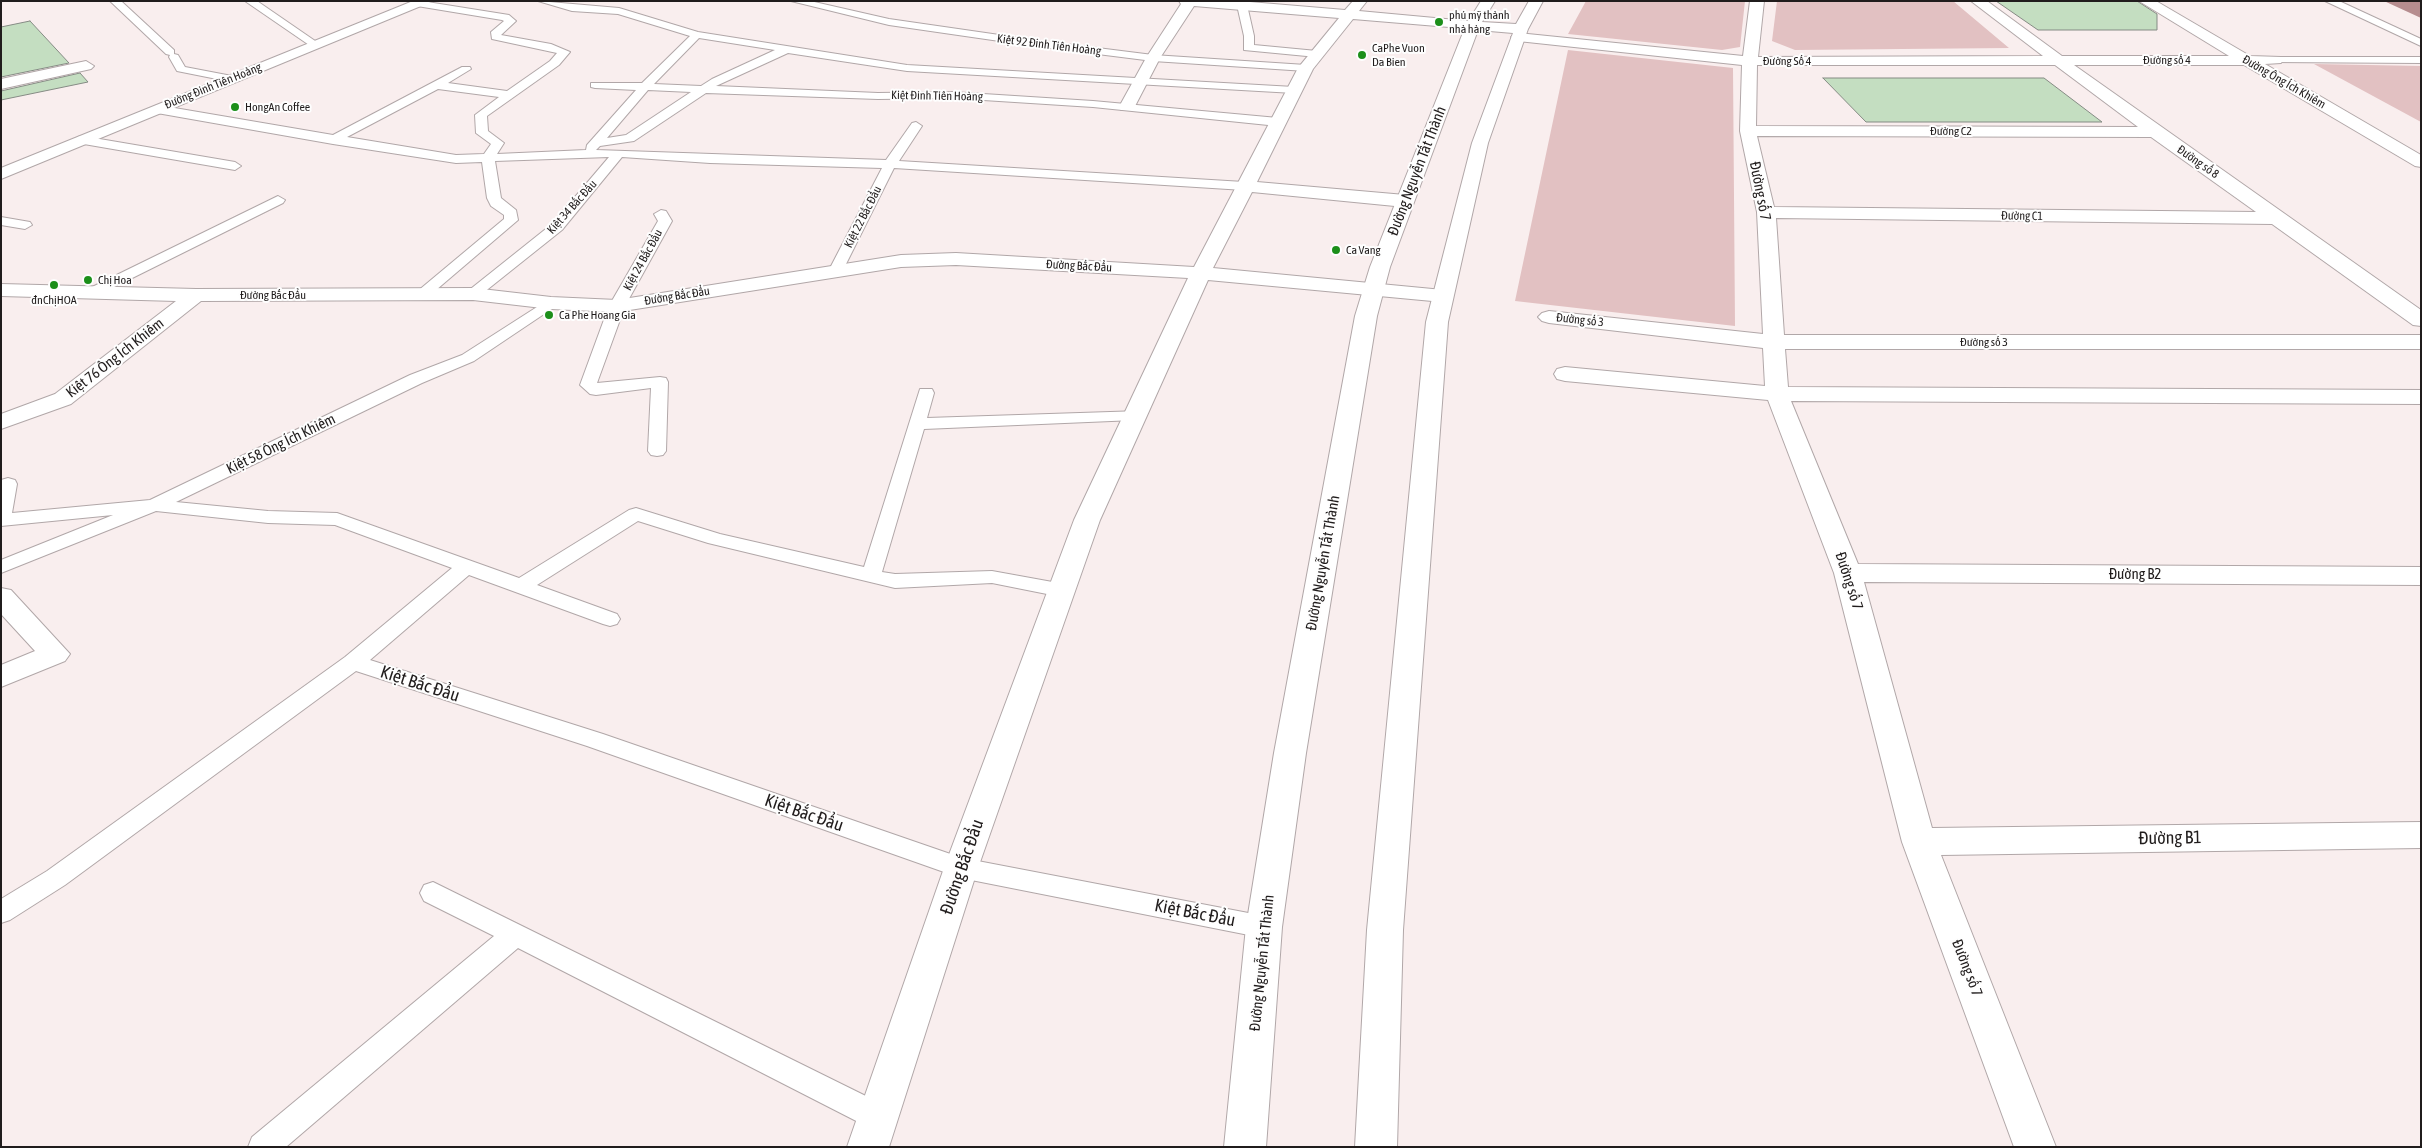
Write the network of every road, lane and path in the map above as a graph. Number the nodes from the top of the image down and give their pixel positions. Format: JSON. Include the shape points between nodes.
{"nodes":[{"id":1,"x":115,"y":1,"type":"edge"},
{"id":2,"x":250,"y":1,"type":"edge"},
{"id":3,"x":543,"y":1,"type":"edge"},
{"id":4,"x":796,"y":1,"type":"edge"},
{"id":5,"x":1188,"y":1,"type":"edge"},
{"id":6,"x":1488,"y":1,"type":"edge"},
{"id":7,"x":1536,"y":1,"type":"edge"},
{"id":8,"x":1757,"y":1,"type":"edge"},
{"id":9,"x":1978,"y":1,"type":"edge"},
{"id":10,"x":2146,"y":1,"type":"edge"},
{"id":11,"x":2174,"y":1,"type":"edge"},
{"id":12,"x":2330,"y":1,"type":"edge"},
{"id":13,"x":420,"y":2,"type":"edge"},
{"id":14,"x":1242,"y":5,"type":"junction"},
{"id":15,"x":1354,"y":8,"type":"edge"},
{"id":16,"x":1473,"y":25,"type":"junction"},
{"id":17,"x":1519,"y":33,"type":"junction"},
{"id":18,"x":697,"y":35,"type":"junction"},
{"id":19,"x":2421,"y":42,"type":"edge"},
{"id":20,"x":316,"y":46,"type":"junction"},
{"id":21,"x":785,"y":50,"type":"junction"},
{"id":22,"x":1153,"y":58,"type":"junction"},
{"id":23,"x":2058,"y":60,"type":"junction"},
{"id":24,"x":2246,"y":60,"type":"junction"},
{"id":25,"x":2276,"y":60,"type":"junction"},
{"id":26,"x":2421,"y":60,"type":"edge"},
{"id":27,"x":1750,"y":61,"type":"junction"},
{"id":28,"x":86,"y":66,"type":"dead end"},
{"id":29,"x":466,"y":69,"type":"dead end"},
{"id":30,"x":1306,"y":70,"type":"junction"},
{"id":31,"x":2302,"y":74,"type":"dead end"},
{"id":32,"x":232,"y":79,"type":"junction"},
{"id":33,"x":1140,"y":81,"type":"junction"},
{"id":34,"x":1,"y":84,"type":"edge"},
{"id":35,"x":436,"y":85,"type":"junction"},
{"id":36,"x":595,"y":85,"type":"dead end"},
{"id":37,"x":645,"y":87,"type":"junction"},
{"id":38,"x":701,"y":90,"type":"junction"},
{"id":39,"x":510,"y":95,"type":"junction"},
{"id":40,"x":1127,"y":107,"type":"junction"},
{"id":41,"x":156,"y":109,"type":"junction"},
{"id":42,"x":1278,"y":122,"type":"junction"},
{"id":43,"x":916,"y":126,"type":"dead end"},
{"id":44,"x":1748,"y":131,"type":"junction"},
{"id":45,"x":2155,"y":132,"type":"junction"},
{"id":46,"x":82,"y":140,"type":"junction"},
{"id":47,"x":333,"y":140,"type":"junction"},
{"id":48,"x":596,"y":142,"type":"junction"},
{"id":49,"x":619,"y":153,"type":"junction"},
{"id":50,"x":585,"y":154,"type":"junction"},
{"id":51,"x":488,"y":158,"type":"junction"},
{"id":52,"x":2421,"y":162,"type":"edge"},
{"id":53,"x":890,"y":164,"type":"junction"},
{"id":54,"x":235,"y":166,"type":"dead end"},
{"id":55,"x":1,"y":174,"type":"edge"},
{"id":56,"x":1244,"y":186,"type":"junction"},
{"id":57,"x":278,"y":200,"type":"dead end"},
{"id":58,"x":1405,"y":201,"type":"junction"},
{"id":59,"x":1766,"y":212,"type":"junction"},
{"id":60,"x":661,"y":214,"type":"dead end"},
{"id":61,"x":2277,"y":218,"type":"junction"},
{"id":62,"x":1,"y":221,"type":"edge"},
{"id":63,"x":25,"y":224,"type":"dead end"},
{"id":64,"x":836,"y":270,"type":"junction"},
{"id":65,"x":1201,"y":273,"type":"junction"},
{"id":66,"x":1373,"y":289,"type":"junction"},
{"id":67,"x":1,"y":290,"type":"edge"},
{"id":68,"x":424,"y":293,"type":"junction"},
{"id":69,"x":89,"y":294,"type":"junction"},
{"id":70,"x":473,"y":294,"type":"junction"},
{"id":71,"x":196,"y":295,"type":"junction"},
{"id":72,"x":1443,"y":296,"type":"junction"},
{"id":73,"x":551,"y":303,"type":"junction"},
{"id":74,"x":617,"y":306,"type":"junction"},
{"id":75,"x":1549,"y":317,"type":"dead end"},
{"id":76,"x":2421,"y":320,"type":"edge"},
{"id":77,"x":1772,"y":342,"type":"junction"},
{"id":78,"x":2421,"y":342,"type":"edge"},
{"id":79,"x":1565,"y":374,"type":"dead end"},
{"id":80,"x":926,"y":393,"type":"dead end"},
{"id":81,"x":1777,"y":394,"type":"junction"},
{"id":82,"x":2421,"y":397,"type":"edge"},
{"id":83,"x":1135,"y":415,"type":"junction"},
{"id":84,"x":1,"y":422,"type":"edge"},
{"id":85,"x":917,"y":424,"type":"junction"},
{"id":86,"x":657,"y":451,"type":"dead end"},
{"id":87,"x":1,"y":486,"type":"edge"},
{"id":88,"x":154,"y":505,"type":"junction"},
{"id":89,"x":1,"y":519,"type":"edge"},
{"id":90,"x":467,"y":566,"type":"junction"},
{"id":91,"x":1,"y":567,"type":"edge"},
{"id":92,"x":1848,"y":573,"type":"junction"},
{"id":93,"x":870,"y":576,"type":"junction"},
{"id":94,"x":2421,"y":576,"type":"edge"},
{"id":95,"x":521,"y":586,"type":"junction"},
{"id":96,"x":1062,"y":590,"type":"junction"},
{"id":97,"x":1,"y":597,"type":"edge"},
{"id":98,"x":610,"y":619,"type":"dead end"},
{"id":99,"x":354,"y":662,"type":"junction"},
{"id":100,"x":1,"y":677,"type":"edge"},
{"id":101,"x":2421,"y":835,"type":"edge"},
{"id":102,"x":1920,"y":842,"type":"junction"},
{"id":103,"x":961,"y":868,"type":"junction"},
{"id":104,"x":434,"y":894,"type":"dead end"},
{"id":105,"x":1,"y":912,"type":"edge"},
{"id":106,"x":1264,"y":926,"type":"junction"},
{"id":107,"x":516,"y":935,"type":"junction"},
{"id":108,"x":878,"y":1117,"type":"junction"},
{"id":109,"x":263,"y":1147,"type":"edge"},
{"id":110,"x":868,"y":1147,"type":"edge"},
{"id":111,"x":1245,"y":1147,"type":"edge"},
{"id":112,"x":1376,"y":1147,"type":"edge"},
{"id":113,"x":2035,"y":1147,"type":"edge"}],
"edges":[{"from":1,"to":32,"type":"lane","via":[[172,54],[180,70]]},
{"from":2,"to":20,"type":"lane"},
{"from":3,"to":18,"type":"lane","via":[[572,8],[619,11]]},
{"from":4,"to":22,"type":"lane","name":"Kiệt 92 Đinh Tiên Hoàng","via":[[889,22]]},
{"from":5,"to":14,"type":"street","name":"Đường Số 4"},
{"from":5,"to":22,"type":"street"},
{"from":6,"to":16,"type":"street","name":"Đường Nguyễn Tất Thành"},
{"from":7,"to":17,"type":"street"},
{"from":8,"to":27,"type":"street","name":"Đường số 7"},
{"from":9,"to":23,"type":"street","name":"Đường số 8"},
{"from":10,"to":24,"type":"street","name":"Đường Ông Ích Khiêm"},
{"from":11,"to":25,"type":"street","name":"Đường Ông Ích Khiêm"},
{"from":12,"to":19,"type":"lane"},
{"from":13,"to":20,"type":"street","name":"Đường Đinh Tiên Hoàng"},
{"from":13,"to":39,"type":"lane","via":[[505,17],[511,21],[496,32],[496,36],[565,52],[555,63]]},
{"from":14,"to":15,"type":"street","name":"Đường Số 4"},
{"from":14,"to":30,"type":"lane","via":[[1249,36],[1248,48]]},
{"from":15,"to":16,"type":"street","name":"Đường Số 4"},
{"from":15,"to":30,"type":"street","name":"Đường Bắc Đẩu"},
{"from":16,"to":17,"type":"street","name":"Đường Số 4"},
{"from":16,"to":58,"type":"street","name":"Đường Nguyễn Tất Thành"},
{"from":17,"to":27,"type":"street","name":"Đường Số 4"},
{"from":17,"to":72,"type":"street","via":[[1480,143]]},
{"from":18,"to":21,"type":"lane"},
{"from":18,"to":37,"type":"lane"},
{"from":20,"to":32,"type":"street","name":"Đường Đinh Tiên Hoàng"},
{"from":21,"to":33,"type":"lane","via":[[907,68]]},
{"from":21,"to":38,"type":"lane"},
{"from":22,"to":30,"type":"lane","name":"Kiệt 92 Đinh Tiên Hoàng"},
{"from":22,"to":33,"type":"street"},
{"from":23,"to":24,"type":"street","name":"Đường số 4"},
{"from":23,"to":27,"type":"street","name":"Đường Số 4"},
{"from":23,"to":45,"type":"street","name":"Đường số 8"},
{"from":24,"to":25,"type":"street","name":"Đường số 4"},
{"from":24,"to":52,"type":"street","name":"Đường Ông Ích Khiêm"},
{"from":25,"to":26,"type":"lane"},
{"from":25,"to":31,"type":"street","name":"Đường Ông Ích Khiêm"},
{"from":27,"to":44,"type":"street","name":"Đường số 7"},
{"from":28,"to":34,"type":"street"},
{"from":29,"to":35,"type":"lane"},
{"from":30,"to":33,"type":"lane"},
{"from":30,"to":42,"type":"street","name":"Đường Bắc Đẩu"},
{"from":32,"to":41,"type":"street","name":"Đường Đinh Tiên Hoàng"},
{"from":33,"to":40,"type":"street"},
{"from":35,"to":39,"type":"lane"},
{"from":35,"to":47,"type":"lane"},
{"from":36,"to":37,"type":"lane","name":"Kiệt Đinh Tiên Hoàng"},
{"from":37,"to":38,"type":"lane","name":"Kiệt Đinh Tiên Hoàng"},
{"from":37,"to":48,"type":"lane"},
{"from":38,"to":40,"type":"lane","name":"Kiệt Đinh Tiên Hoàng","via":[[952,95]]},
{"from":38,"to":48,"type":"lane","via":[[630,138]]},
{"from":39,"to":51,"type":"lane","via":[[481,115],[482,133],[498,143]]},
{"from":40,"to":42,"type":"lane","name":"Kiệt Đinh Tiên Hoàng"},
{"from":41,"to":46,"type":"street","name":"Đường Đinh Tiên Hoàng"},
{"from":41,"to":47,"type":"lane"},
{"from":42,"to":56,"type":"street","name":"Đường Bắc Đẩu"},
{"from":43,"to":53,"type":"lane","name":"Kiệt 22 Bắc Đẩu"},
{"from":44,"to":45,"type":"street","name":"Đường C2"},
{"from":44,"to":59,"type":"street","name":"Đường số 7"},
{"from":45,"to":61,"type":"street","name":"Đường số 8"},
{"from":46,"to":54,"type":"lane"},
{"from":46,"to":55,"type":"street","name":"Đường Đinh Tiên Hoàng"},
{"from":47,"to":51,"type":"lane","via":[[456,159]]},
{"from":48,"to":50,"type":"lane"},
{"from":49,"to":50,"type":"lane"},
{"from":49,"to":53,"type":"lane"},
{"from":49,"to":70,"type":"lane","name":"Kiệt 34 Bắc Đẩu","via":[[557,227]]},
{"from":50,"to":51,"type":"lane"},
{"from":51,"to":68,"type":"lane","via":[[494,198],[511,213],[511,220]]},
{"from":53,"to":56,"type":"lane"},
{"from":53,"to":64,"type":"lane","name":"Kiệt 22 Bắc Đẩu"},
{"from":56,"to":58,"type":"street"},
{"from":56,"to":65,"type":"street","name":"Đường Bắc Đẩu"},
{"from":57,"to":69,"type":"lane"},
{"from":58,"to":66,"type":"street","name":"Đường Nguyễn Tất Thành"},
{"from":59,"to":61,"type":"street","name":"Đường C1"},
{"from":59,"to":77,"type":"street","name":"Đường số 7"},
{"from":60,"to":74,"type":"lane","name":"Kiệt 24 Bắc Đẩu","via":[[665,221]]},
{"from":61,"to":76,"type":"street","name":"Đường số 8"},
{"from":62,"to":63,"type":"lane"},
{"from":64,"to":65,"type":"street","name":"Đường Bắc Đẩu","via":[[956,258]]},
{"from":64,"to":74,"type":"street","name":"Đường Bắc Đẩu"},
{"from":65,"to":66,"type":"street","name":"Đường Bắc Đẩu"},
{"from":65,"to":83,"type":"street","name":"Đường Bắc Đẩu"},
{"from":66,"to":72,"type":"street","name":"Đường Bắc Đẩu"},
{"from":66,"to":106,"type":"street","name":"Đường Nguyễn Tất Thành","via":[[1292,744]]},
{"from":67,"to":69,"type":"street","name":"Đường Bắc Đẩu"},
{"from":68,"to":70,"type":"street","name":"Đường Bắc Đẩu"},
{"from":68,"to":71,"type":"street","name":"Đường Bắc Đẩu"},
{"from":69,"to":71,"type":"street","name":"Đường Bắc Đẩu"},
{"from":70,"to":73,"type":"street","name":"Đường Bắc Đẩu"},
{"from":71,"to":84,"type":"street","name":"Kiệt 76 Ông Ích Khiêm","via":[[63,399]]},
{"from":72,"to":112,"type":"street","via":[[1436,332],[1385,930]]},
{"from":73,"to":74,"type":"street","name":"Đường Bắc Đẩu"},
{"from":73,"to":88,"type":"lane","name":"Kiệt 58 Ông Ích Khiêm","via":[[468,358],[416,379]]},
{"from":74,"to":86,"type":"lane","via":[[588,386],[596,390],[660,382]]},
{"from":75,"to":77,"type":"street","name":"Đường số 3"},
{"from":77,"to":78,"type":"street","name":"Đường số 3"},
{"from":77,"to":81,"type":"street","name":"Đường số 7"},
{"from":79,"to":81,"type":"street"},
{"from":80,"to":85,"type":"lane"},
{"from":81,"to":82,"type":"street"},
{"from":81,"to":92,"type":"street","name":"Đường số 7"},
{"from":83,"to":85,"type":"lane"},
{"from":83,"to":96,"type":"street","name":"Đường Bắc Đẩu","via":[[1087,520]]},
{"from":85,"to":93,"type":"lane"},
{"from":87,"to":89,"type":"lane","via":[[8,484]]},
{"from":88,"to":89,"type":"lane"},
{"from":88,"to":90,"type":"lane","via":[[268,517],[337,519]]},
{"from":88,"to":91,"type":"lane","name":"Kiệt 58 Ông Ích Khiêm"},
{"from":90,"to":95,"type":"lane"},
{"from":90,"to":99,"type":"lane"},
{"from":92,"to":94,"type":"street","name":"Đường B2"},
{"from":92,"to":102,"type":"street","name":"Đường số 7"},
{"from":93,"to":95,"type":"lane","via":[[715,539],[636,514]]},
{"from":93,"to":96,"type":"lane","via":[[895,581],[992,577]]},
{"from":95,"to":98,"type":"lane"},
{"from":96,"to":103,"type":"street","name":"Đường Bắc Đẩu"},
{"from":97,"to":100,"type":"street","via":[[55,654]]},
{"from":99,"to":103,"type":"lane","name":"Kiệt Bắc Đẩu","via":[[595,740]]},
{"from":99,"to":105,"type":"lane","via":[[56,878]]},
{"from":101,"to":102,"type":"street","name":"Đường B1"},
{"from":102,"to":113,"type":"street","name":"Đường số 7"},
{"from":103,"to":106,"type":"lane","name":"Kiệt Bắc Đẩu"},
{"from":103,"to":108,"type":"street","name":"Đường Bắc Đẩu"},
{"from":104,"to":107,"type":"lane"},
{"from":106,"to":111,"type":"street","name":"Đường Nguyễn Tất Thành"},
{"from":107,"to":108,"type":"lane"},
{"from":107,"to":109,"type":"lane"},
{"from":108,"to":110,"type":"street","name":"Đường Bắc Đẩu"}]}
